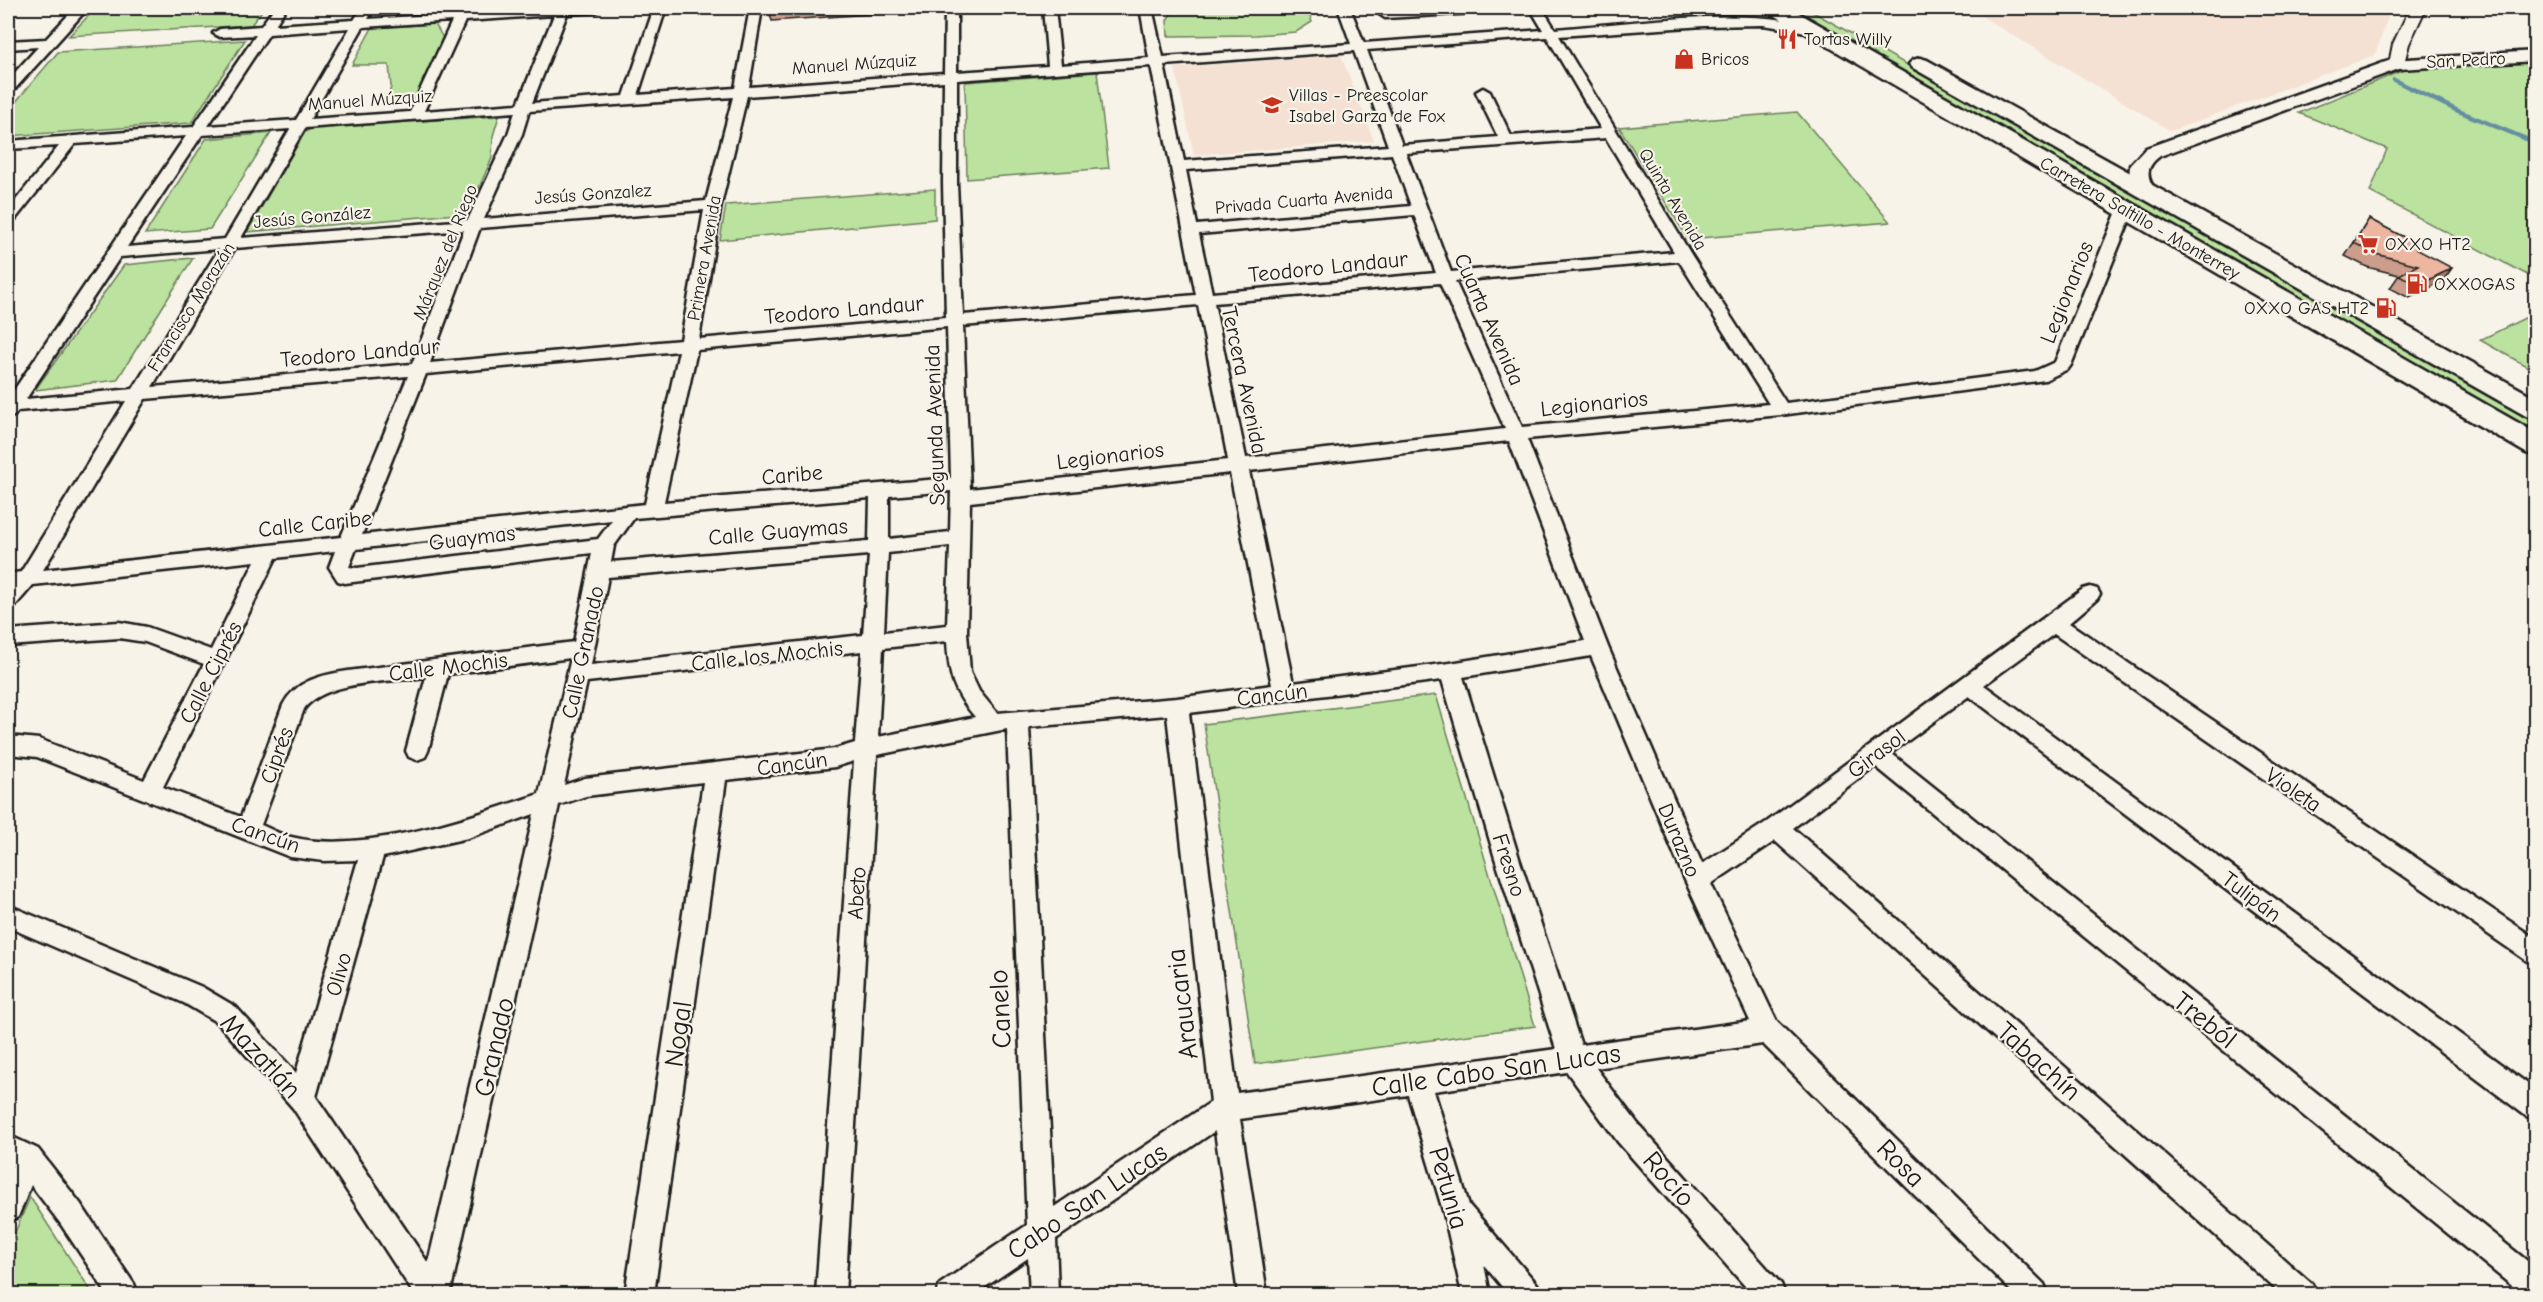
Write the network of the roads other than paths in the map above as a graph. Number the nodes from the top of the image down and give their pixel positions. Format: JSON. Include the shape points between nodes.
{"nodes":[{"id":1,"x":82,"y":8,"type":"edge"},
{"id":2,"x":280,"y":8,"type":"edge"},
{"id":3,"x":368,"y":8,"type":"edge"},
{"id":4,"x":563,"y":8,"type":"edge"},
{"id":5,"x":596,"y":8,"type":"edge"},
{"id":6,"x":660,"y":8,"type":"edge"},
{"id":7,"x":756,"y":8,"type":"edge"},
{"id":8,"x":951,"y":8,"type":"edge"},
{"id":9,"x":1049,"y":8,"type":"edge"},
{"id":10,"x":1146,"y":8,"type":"edge"},
{"id":11,"x":1344,"y":8,"type":"edge"},
{"id":12,"x":1536,"y":8,"type":"edge"},
{"id":13,"x":1736,"y":8,"type":"edge"},
{"id":14,"x":1776,"y":8,"type":"edge"},
{"id":15,"x":2418,"y":8,"type":"edge"},
{"id":16,"x":1405,"y":10,"type":"edge"},
{"id":17,"x":1458,"y":10,"type":"junction"},
{"id":18,"x":1386,"y":14,"type":"dead end"},
{"id":19,"x":1479,"y":14,"type":"edge"},
{"id":20,"x":460,"y":17,"type":"junction"},
{"id":21,"x":1816,"y":18,"type":"edge"},
{"id":22,"x":1704,"y":22,"type":"junction"},
{"id":23,"x":359,"y":23,"type":"junction"},
{"id":24,"x":264,"y":30,"type":"junction"},
{"id":25,"x":220,"y":33,"type":"dead end"},
{"id":26,"x":1551,"y":33,"type":"junction"},
{"id":27,"x":1483,"y":37,"type":"junction"},
{"id":28,"x":1501,"y":37,"type":"junction"},
{"id":29,"x":1871,"y":37,"type":"dead end"},
{"id":30,"x":48,"y":43,"type":"junction"},
{"id":31,"x":2401,"y":44,"type":"junction"},
{"id":32,"x":8,"y":45,"type":"edge"},
{"id":33,"x":1360,"y":46,"type":"junction"},
{"id":34,"x":1902,"y":54,"type":"dead end"},
{"id":35,"x":2535,"y":56,"type":"edge"},
{"id":36,"x":1159,"y":60,"type":"junction"},
{"id":37,"x":2447,"y":61,"type":"junction"},
{"id":38,"x":2397,"y":64,"type":"junction"},
{"id":39,"x":1055,"y":68,"type":"junction"},
{"id":40,"x":952,"y":75,"type":"junction"},
{"id":41,"x":8,"y":88,"type":"edge"},
{"id":42,"x":741,"y":91,"type":"junction"},
{"id":43,"x":1482,"y":92,"type":"dead end"},
{"id":44,"x":630,"y":99,"type":"junction"},
{"id":45,"x":524,"y":106,"type":"junction"},
{"id":46,"x":415,"y":115,"type":"junction"},
{"id":47,"x":300,"y":124,"type":"junction"},
{"id":48,"x":198,"y":132,"type":"junction"},
{"id":49,"x":1610,"y":133,"type":"junction"},
{"id":50,"x":71,"y":140,"type":"junction"},
{"id":51,"x":1507,"y":142,"type":"junction"},
{"id":52,"x":8,"y":145,"type":"edge"},
{"id":53,"x":1397,"y":150,"type":"junction"},
{"id":54,"x":1178,"y":166,"type":"junction"},
{"id":55,"x":2146,"y":191,"type":"junction"},
{"id":56,"x":713,"y":205,"type":"junction"},
{"id":57,"x":2126,"y":209,"type":"junction"},
{"id":58,"x":1420,"y":210,"type":"junction"},
{"id":59,"x":8,"y":219,"type":"edge"},
{"id":60,"x":475,"y":222,"type":"junction"},
{"id":61,"x":1191,"y":230,"type":"junction"},
{"id":62,"x":230,"y":244,"type":"junction"},
{"id":63,"x":116,"y":253,"type":"junction"},
{"id":64,"x":1684,"y":256,"type":"junction"},
{"id":65,"x":1445,"y":276,"type":"junction"},
{"id":66,"x":1205,"y":300,"type":"junction"},
{"id":67,"x":955,"y":322,"type":"junction"},
{"id":68,"x":689,"y":345,"type":"junction"},
{"id":69,"x":420,"y":369,"type":"junction"},
{"id":70,"x":136,"y":396,"type":"junction"},
{"id":71,"x":9,"y":408,"type":"edge"},
{"id":72,"x":1780,"y":409,"type":"junction"},
{"id":73,"x":2535,"y":410,"type":"edge"},
{"id":74,"x":1516,"y":434,"type":"junction"},
{"id":75,"x":2535,"y":446,"type":"edge"},
{"id":76,"x":1240,"y":464,"type":"junction"},
{"id":77,"x":880,"y":490,"type":"junction"},
{"id":78,"x":961,"y":490,"type":"junction"},
{"id":79,"x":653,"y":509,"type":"junction"},
{"id":80,"x":628,"y":512,"type":"junction"},
{"id":81,"x":960,"y":538,"type":"junction"},
{"id":82,"x":349,"y":543,"type":"junction"},
{"id":83,"x":604,"y":545,"type":"junction"},
{"id":84,"x":879,"y":547,"type":"junction"},
{"id":85,"x":269,"y":552,"type":"junction"},
{"id":86,"x":600,"y":570,"type":"junction"},
{"id":87,"x":345,"y":576,"type":"joint"},
{"id":88,"x":17,"y":580,"type":"edge"},
{"id":89,"x":2090,"y":594,"type":"dead end"},
{"id":90,"x":8,"y":601,"type":"edge"},
{"id":91,"x":2054,"y":624,"type":"junction"},
{"id":92,"x":957,"y":632,"type":"junction"},
{"id":93,"x":8,"y":638,"type":"edge"},
{"id":94,"x":871,"y":643,"type":"junction"},
{"id":95,"x":1598,"y":647,"type":"junction"},
{"id":96,"x":583,"y":649,"type":"junction"},
{"id":97,"x":217,"y":660,"type":"junction"},
{"id":98,"x":439,"y":667,"type":"junction"},
{"id":99,"x":1450,"y":670,"type":"junction"},
{"id":100,"x":578,"y":675,"type":"junction"},
{"id":101,"x":1969,"y":685,"type":"junction"},
{"id":102,"x":313,"y":687,"type":"joint"},
{"id":103,"x":1284,"y":692,"type":"junction"},
{"id":104,"x":1177,"y":706,"type":"junction"},
{"id":105,"x":1018,"y":721,"type":"junction"},
{"id":106,"x":992,"y":722,"type":"junction"},
{"id":107,"x":8,"y":745,"type":"edge"},
{"id":108,"x":865,"y":749,"type":"junction"},
{"id":109,"x":417,"y":751,"type":"dead end"},
{"id":110,"x":1875,"y":753,"type":"junction"},
{"id":111,"x":716,"y":774,"type":"junction"},
{"id":112,"x":150,"y":790,"type":"junction"},
{"id":113,"x":549,"y":798,"type":"junction"},
{"id":114,"x":1776,"y":828,"type":"junction"},
{"id":115,"x":248,"y":829,"type":"junction"},
{"id":116,"x":373,"y":849,"type":"junction"},
{"id":117,"x":1697,"y":880,"type":"junction"},
{"id":118,"x":8,"y":916,"type":"edge"},
{"id":119,"x":2535,"y":953,"type":"edge"},
{"id":120,"x":1768,"y":1031,"type":"junction"},
{"id":121,"x":1573,"y":1059,"type":"junction"},
{"id":122,"x":1418,"y":1082,"type":"junction"},
{"id":123,"x":302,"y":1099,"type":"junction"},
{"id":124,"x":2535,"y":1107,"type":"edge"},
{"id":125,"x":1225,"y":1108,"type":"junction"},
{"id":126,"x":18,"y":1154,"type":"edge"},
{"id":127,"x":8,"y":1206,"type":"edge"},
{"id":128,"x":1458,"y":1214,"type":"junction"},
{"id":129,"x":1042,"y":1232,"type":"junction"},
{"id":130,"x":2535,"y":1287,"type":"edge"},
{"id":131,"x":124,"y":1294,"type":"edge"},
{"id":132,"x":433,"y":1294,"type":"edge"},
{"id":133,"x":640,"y":1294,"type":"edge"},
{"id":134,"x":831,"y":1294,"type":"edge"},
{"id":135,"x":950,"y":1294,"type":"edge"},
{"id":136,"x":1044,"y":1294,"type":"edge"},
{"id":137,"x":1253,"y":1294,"type":"edge"},
{"id":138,"x":1476,"y":1294,"type":"edge"},
{"id":139,"x":1527,"y":1294,"type":"edge"},
{"id":140,"x":1771,"y":1294,"type":"edge"},
{"id":141,"x":2034,"y":1294,"type":"edge"},
{"id":142,"x":2302,"y":1294,"type":"edge"}],
"edges":[{"from":1,"to":30,"type":"street"},
{"from":2,"to":24,"type":"street"},
{"from":3,"to":23,"type":"street","name":"Francisco Morazán"},
{"from":4,"to":5,"type":"street"},
{"from":4,"to":20,"type":"street"},
{"from":4,"to":45,"type":"street","name":"Márquez del Riego"},
{"from":6,"to":44,"type":"street"},
{"from":7,"to":42,"type":"street","name":"Primera Avenida"},
{"from":8,"to":40,"type":"street","name":"Segunda Avenida"},
{"from":9,"to":39,"type":"street"},
{"from":10,"to":36,"type":"street","name":"Tercera Avenida"},
{"from":11,"to":33,"type":"street","name":"Cuarta Avenida"},
{"from":12,"to":26,"type":"street","name":"Quinta Avenida"},
{"from":13,"to":22,"type":"street","name":"Manuel Múzquiz","via":[[1727,16]]},
{"from":14,"to":21,"type":"main road","name":"Carretera Saltillo - Monterrey"},
{"from":15,"to":31,"type":"street"},
{"from":16,"to":17,"type":"street"},
{"from":16,"to":18,"type":"street"},
{"from":17,"to":19,"type":"street"},
{"from":17,"to":27,"type":"street"},
{"from":19,"to":28,"type":"street"},
{"from":20,"to":23,"type":"street"},
{"from":20,"to":46,"type":"street"},
{"from":21,"to":22,"type":"street","name":"Manuel Múzquiz"},
{"from":21,"to":29,"type":"main road","name":"Carretera Saltillo - Monterrey"},
{"from":21,"to":57,"type":"main road","name":"Carretera Saltillo - Monterrey"},
{"from":22,"to":26,"type":"street","name":"Manuel Múzquiz"},
{"from":23,"to":24,"type":"street"},
{"from":23,"to":47,"type":"street","name":"Francisco Morazán"},
{"from":24,"to":25,"type":"street"},
{"from":24,"to":48,"type":"street"},
{"from":26,"to":28,"type":"street","name":"Manuel Múzquiz"},
{"from":26,"to":49,"type":"street","name":"Quinta Avenida"},
{"from":27,"to":28,"type":"street","name":"Manuel Múzquiz"},
{"from":27,"to":33,"type":"street","name":"Manuel Múzquiz"},
{"from":30,"to":32,"type":"street"},
{"from":30,"to":41,"type":"street"},
{"from":31,"to":37,"type":"main road","via":[[2416,53]]},
{"from":31,"to":38,"type":"street"},
{"from":33,"to":36,"type":"street","name":"Manuel Múzquiz"},
{"from":33,"to":53,"type":"street","name":"Cuarta Avenida"},
{"from":34,"to":55,"type":"main road","name":"Carretera Saltillo - Monterrey"},
{"from":35,"to":37,"type":"main road","name":"San Pedro"},
{"from":36,"to":39,"type":"street","name":"Manuel Múzquiz"},
{"from":36,"to":54,"type":"street","name":"Tercera Avenida"},
{"from":37,"to":38,"type":"main road","name":"San Pedro"},
{"from":38,"to":55,"type":"main road","name":"San Pedro","via":[[2153,152],[2138,166],[2138,180]]},
{"from":39,"to":40,"type":"street","name":"Manuel Múzquiz"},
{"from":40,"to":42,"type":"street","name":"Manuel Múzquiz"},
{"from":40,"to":67,"type":"street","name":"Segunda Avenida","via":[[950,183]]},
{"from":42,"to":44,"type":"street","name":"Manuel Múzquiz"},
{"from":42,"to":56,"type":"street","name":"Primera Avenida"},
{"from":43,"to":51,"type":"street"},
{"from":44,"to":45,"type":"street","name":"Manuel Múzquiz"},
{"from":45,"to":46,"type":"street","name":"Manuel Múzquiz"},
{"from":45,"to":60,"type":"street","name":"Márquez del Riego"},
{"from":46,"to":47,"type":"street","name":"Manuel Múzquiz"},
{"from":47,"to":48,"type":"street","name":"Manuel Múzquiz"},
{"from":47,"to":62,"type":"street","name":"Francisco Morazán"},
{"from":48,"to":50,"type":"street","name":"Manuel Múzquiz"},
{"from":48,"to":63,"type":"street"},
{"from":49,"to":51,"type":"street"},
{"from":49,"to":64,"type":"street","name":"Quinta Avenida"},
{"from":50,"to":52,"type":"street","name":"Manuel Múzquiz"},
{"from":50,"to":59,"type":"street"},
{"from":51,"to":53,"type":"street"},
{"from":53,"to":54,"type":"street"},
{"from":53,"to":58,"type":"street","name":"Cuarta Avenida"},
{"from":54,"to":61,"type":"street","name":"Tercera Avenida"},
{"from":55,"to":73,"type":"main road","name":"Carretera Saltillo - Monterrey"},
{"from":56,"to":60,"type":"street","name":"Jesús Gonzalez"},
{"from":56,"to":68,"type":"street","name":"Primera Avenida"},
{"from":57,"to":72,"type":"street","name":"Legionarios","via":[[2062,365],[2052,372],[2025,380]]},
{"from":57,"to":75,"type":"main road","name":"Carretera Saltillo - Monterrey"},
{"from":58,"to":61,"type":"street","name":"Privada Cuarta Avenida"},
{"from":58,"to":65,"type":"street","name":"Cuarta Avenida"},
{"from":60,"to":62,"type":"street","name":"Jesús González"},
{"from":60,"to":69,"type":"street","name":"Márquez del Riego"},
{"from":61,"to":66,"type":"street","name":"Tercera Avenida"},
{"from":62,"to":63,"type":"street","name":"Jesús González"},
{"from":62,"to":70,"type":"street","name":"Francisco Morazán"},
{"from":63,"to":71,"type":"street"},
{"from":64,"to":65,"type":"street","name":"Teodoro Landaur"},
{"from":64,"to":72,"type":"street","name":"Quinta Avenida"},
{"from":65,"to":66,"type":"street","name":"Teodoro Landaur"},
{"from":65,"to":74,"type":"street","name":"Cuarta Avenida"},
{"from":66,"to":67,"type":"street","name":"Teodoro Landaur"},
{"from":66,"to":76,"type":"street","name":"Tercera Avenida"},
{"from":67,"to":68,"type":"street","name":"Teodoro Landaur"},
{"from":67,"to":78,"type":"street","name":"Segunda Avenida"},
{"from":68,"to":69,"type":"street","name":"Teodoro Landaur"},
{"from":68,"to":79,"type":"street","name":"Primera Avenida"},
{"from":69,"to":70,"type":"street","name":"Teodoro Landaur"},
{"from":69,"to":82,"type":"street","name":"Márquez del Riego"},
{"from":70,"to":71,"type":"street","name":"Teodoro Landaur"},
{"from":70,"to":88,"type":"street","name":"Francisco Morazán"},
{"from":72,"to":74,"type":"street","name":"Legionarios"},
{"from":74,"to":76,"type":"street","name":"Legionarios"},
{"from":74,"to":95,"type":"street","name":"Cuarta Avenida"},
{"from":76,"to":78,"type":"street","name":"Legionarios"},
{"from":76,"to":103,"type":"street","name":"Tercera Avenida"},
{"from":77,"to":78,"type":"street","name":"Caribe"},
{"from":77,"to":79,"type":"street","name":"Caribe"},
{"from":77,"to":84,"type":"street","name":"Abeto"},
{"from":78,"to":81,"type":"street","name":"Segunda Avenida"},
{"from":79,"to":80,"type":"street","name":"Caribe"},
{"from":80,"to":82,"type":"street","name":"Calle Caribe"},
{"from":80,"to":83,"type":"street","name":"Calle Granado"},
{"from":81,"to":84,"type":"street","name":"Calle Guaymas"},
{"from":81,"to":92,"type":"street","name":"Segunda Avenida"},
{"from":82,"to":85,"type":"street","name":"Calle Caribe"},
{"from":82,"to":87,"type":"street","name":"Márquez del Riego","via":[[339,567]]},
{"from":83,"to":86,"type":"street","name":"Calle Granado"},
{"from":83,"to":87,"type":"street","name":"Guaymas"},
{"from":84,"to":86,"type":"street","name":"Calle Guaymas"},
{"from":84,"to":94,"type":"street","name":"Abeto"},
{"from":85,"to":88,"type":"street","name":"Calle Caribe"},
{"from":85,"to":97,"type":"street","name":"Calle Ciprés"},
{"from":86,"to":96,"type":"street","name":"Calle Granado"},
{"from":88,"to":90,"type":"street","name":"Francisco Morazán"},
{"from":89,"to":91,"type":"street","name":"Girasol"},
{"from":91,"to":101,"type":"street","name":"Girasol"},
{"from":91,"to":119,"type":"street","name":"Violeta"},
{"from":92,"to":94,"type":"street","name":"Calle los Mochis"},
{"from":92,"to":106,"type":"street","name":"Segunda Avenida","via":[[959,672],[970,696]]},
{"from":93,"to":97,"type":"street","via":[[119,630],[147,635]]},
{"from":94,"to":100,"type":"street","name":"Calle los Mochis"},
{"from":94,"to":108,"type":"street","name":"Abeto"},
{"from":95,"to":99,"type":"street","name":"Cancún"},
{"from":95,"to":117,"type":"street","name":"Durazno"},
{"from":96,"to":98,"type":"street","name":"Calle Mochis"},
{"from":96,"to":100,"type":"street","name":"Calle Granado"},
{"from":97,"to":112,"type":"street","name":"Calle Ciprés"},
{"from":98,"to":102,"type":"street","name":"Calle Mochis"},
{"from":98,"to":109,"type":"street"},
{"from":99,"to":103,"type":"street","name":"Cancún"},
{"from":99,"to":121,"type":"street","name":"Fresno"},
{"from":100,"to":113,"type":"street","name":"Calle Granado"},
{"from":101,"to":110,"type":"street","name":"Girasol"},
{"from":101,"to":124,"type":"street","name":"Tulipán"},
{"from":102,"to":115,"type":"street","name":"Ciprés","via":[[302,693],[294,705]]},
{"from":103,"to":104,"type":"street","name":"Cancún"},
{"from":104,"to":105,"type":"street","name":"Cancún"},
{"from":104,"to":125,"type":"street","name":"Araucaria"},
{"from":105,"to":106,"type":"street","name":"Cancún"},
{"from":105,"to":129,"type":"street","name":"Canelo"},
{"from":106,"to":108,"type":"street","name":"Cancún"},
{"from":107,"to":112,"type":"street","name":"Cancún","via":[[39,748]]},
{"from":108,"to":111,"type":"street","name":"Cancún","via":[[834,758]]},
{"from":108,"to":134,"type":"street","name":"Abeto"},
{"from":110,"to":114,"type":"street","name":"Girasol"},
{"from":110,"to":130,"type":"street","name":"Treból"},
{"from":111,"to":113,"type":"street","name":"Cancún","via":[[585,787]]},
{"from":111,"to":133,"type":"street","name":"Nogal"},
{"from":112,"to":115,"type":"street","name":"Cancún"},
{"from":113,"to":116,"type":"street","name":"Cancún","via":[[468,828]]},
{"from":113,"to":132,"type":"street","name":"Granado","via":[[495,1044]]},
{"from":114,"to":117,"type":"street","name":"Girasol"},
{"from":114,"to":142,"type":"street","name":"Tabachín"},
{"from":115,"to":116,"type":"street","name":"Cancún","via":[[290,848]]},
{"from":116,"to":123,"type":"street","name":"Olivo"},
{"from":117,"to":120,"type":"street","name":"Durazno"},
{"from":118,"to":123,"type":"street","name":"Mazatlán","via":[[193,995],[227,1015]]},
{"from":120,"to":121,"type":"street","name":"Calle Cabo San Lucas"},
{"from":120,"to":141,"type":"street","name":"Rosa"},
{"from":121,"to":122,"type":"street","name":"Calle Cabo San Lucas"},
{"from":121,"to":140,"type":"street","name":"Rocío","via":[[1628,1133]]},
{"from":122,"to":125,"type":"street","name":"Calle Cabo San Lucas"},
{"from":122,"to":128,"type":"street","name":"Petunia"},
{"from":123,"to":132,"type":"street","name":"Mazatlán"},
{"from":125,"to":129,"type":"street","name":"Cabo San Lucas"},
{"from":125,"to":137,"type":"street","name":"Araucaria"},
{"from":126,"to":127,"type":"street"},
{"from":126,"to":131,"type":"street","via":[[70,1213]]},
{"from":128,"to":138,"type":"street","name":"Petunia"},
{"from":128,"to":139,"type":"street"},
{"from":129,"to":135,"type":"street","name":"Cabo San Lucas"},
{"from":129,"to":136,"type":"street","name":"Canelo"}]}
